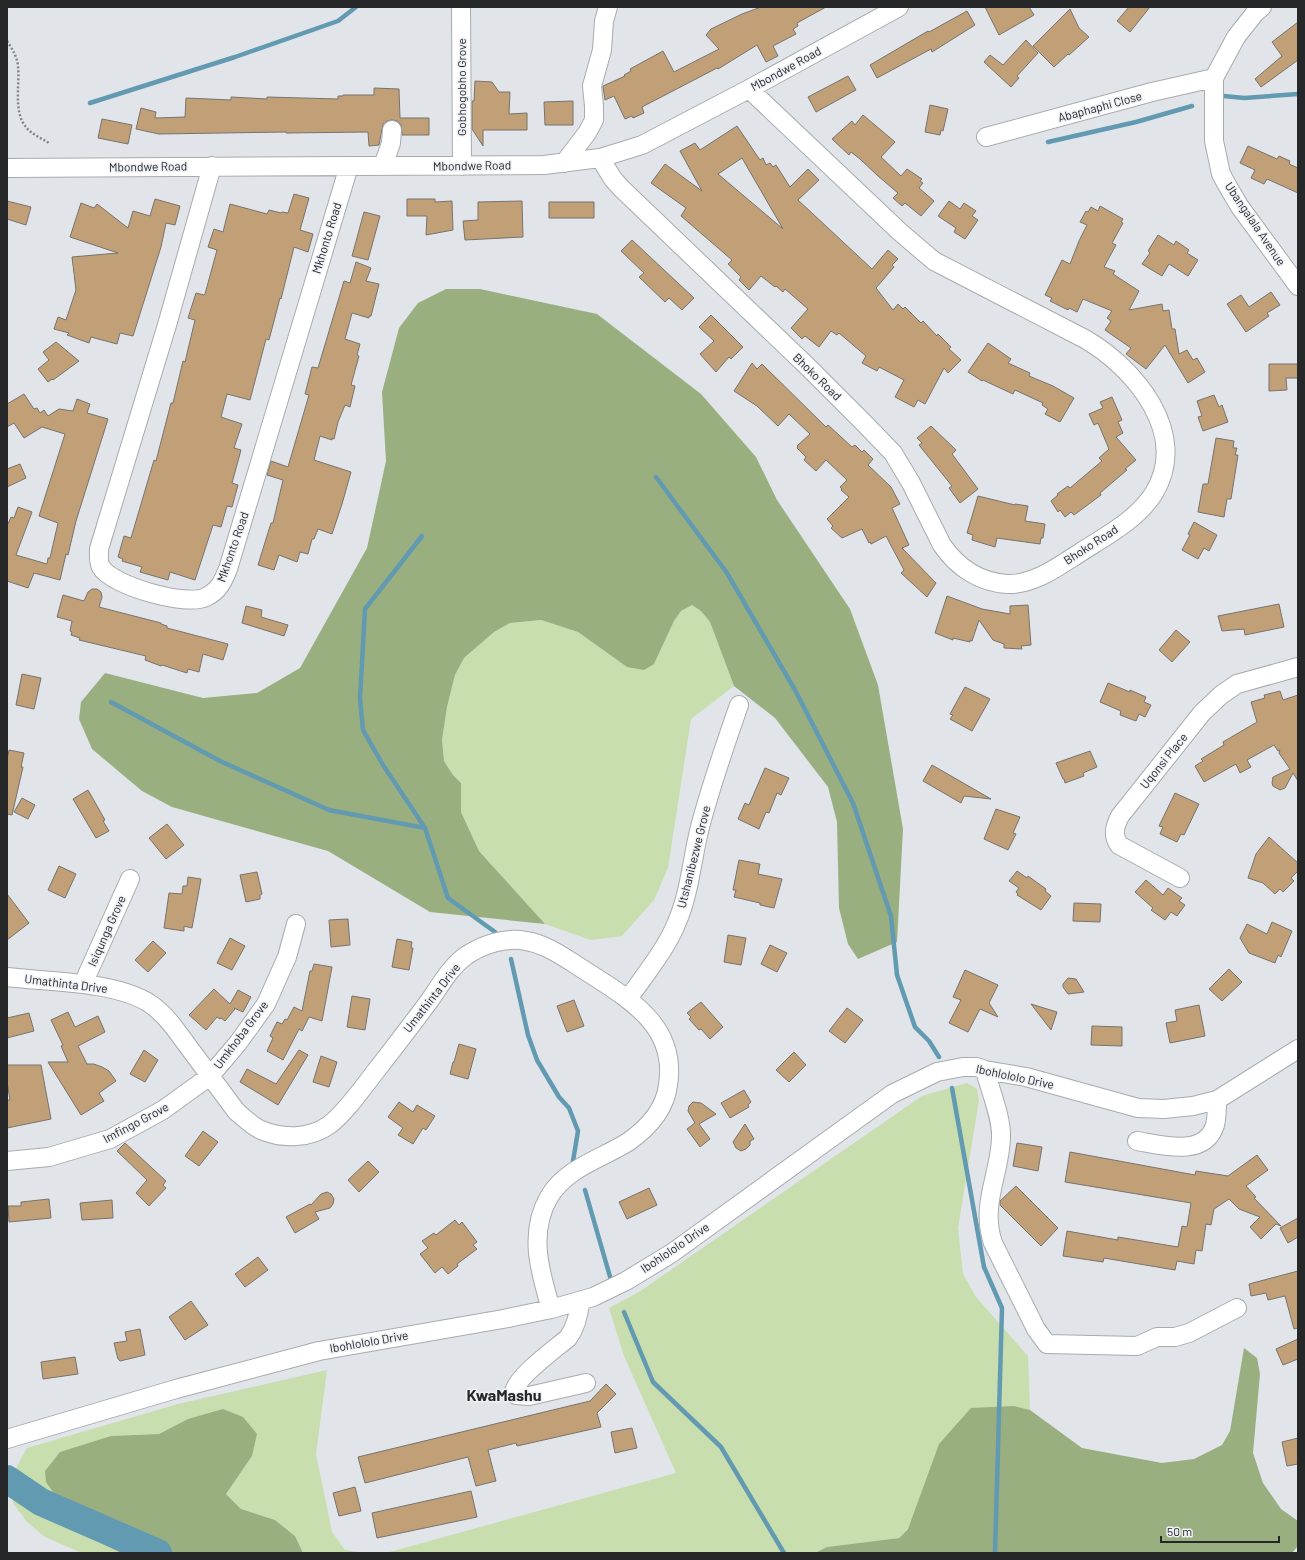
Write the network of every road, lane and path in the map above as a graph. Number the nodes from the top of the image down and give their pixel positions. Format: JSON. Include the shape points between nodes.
{"nodes":[{"id":1,"x":461,"y":7,"type":"edge"},
{"id":2,"x":608,"y":7,"type":"edge"},
{"id":3,"x":899,"y":7,"type":"edge"},
{"id":4,"x":1262,"y":7,"type":"edge"},
{"id":5,"x":7,"y":41,"type":"edge"},
{"id":6,"x":1214,"y":78,"type":"junction"},
{"id":7,"x":749,"y":89,"type":"junction"},
{"id":8,"x":392,"y":130,"type":"dead end"},
{"id":9,"x":986,"y":137,"type":"dead end"},
{"id":10,"x":49,"y":143,"type":"dead end"},
{"id":11,"x":600,"y":158,"type":"junction"},
{"id":12,"x":564,"y":164,"type":"junction"},
{"id":13,"x":212,"y":166,"type":"junction"},
{"id":14,"x":349,"y":166,"type":"junction"},
{"id":15,"x":383,"y":166,"type":"junction"},
{"id":16,"x":462,"y":166,"type":"junction"},
{"id":17,"x":7,"y":168,"type":"edge"},
{"id":18,"x":1298,"y":286,"type":"edge"},
{"id":19,"x":1298,"y":667,"type":"edge"},
{"id":20,"x":739,"y":705,"type":"dead end"},
{"id":21,"x":1180,"y":878,"type":"dead end"},
{"id":22,"x":130,"y":879,"type":"dead end"},
{"id":23,"x":296,"y":924,"type":"dead end"},
{"id":24,"x":7,"y":977,"type":"edge"},
{"id":25,"x":83,"y":984,"type":"junction"},
{"id":26,"x":628,"y":999,"type":"junction"},
{"id":27,"x":1298,"y":1049,"type":"edge"},
{"id":28,"x":985,"y":1070,"type":"junction"},
{"id":29,"x":210,"y":1076,"type":"junction"},
{"id":30,"x":1217,"y":1100,"type":"junction"},
{"id":31,"x":1137,"y":1141,"type":"dead end"},
{"id":32,"x":7,"y":1161,"type":"edge"},
{"id":33,"x":580,"y":1301,"type":"junction"},
{"id":34,"x":1237,"y":1308,"type":"dead end"},
{"id":35,"x":551,"y":1310,"type":"junction"},
{"id":36,"x":586,"y":1384,"type":"dead end"},
{"id":37,"x":7,"y":1438,"type":"edge"}],
"edges":[{"from":1,"to":16,"type":"street","name":"Gobhogobho Grove"},
{"from":2,"to":12,"type":"street","via":[[604,21],[602,50],[592,86],[594,120]]},
{"from":3,"to":7,"type":"street","name":"Mbondwe Road"},
{"from":4,"to":6,"type":"street","name":"Ubangalala Avenue","via":[[1236,37]]},
{"from":5,"to":10,"type":"path","via":[[18,64],[18,98],[23,122],[29,130]]},
{"from":6,"to":9,"type":"street","name":"Abaphaphi Close"},
{"from":6,"to":18,"type":"street","name":"Ubangalala Avenue","via":[[1214,141],[1222,174],[1240,207]]},
{"from":7,"to":11,"type":"street","name":"Mbondwe Road","via":[[642,145]]},
{"from":7,"to":11,"type":"street","name":"Bhoko Road","via":[[934,261],[1085,339],[1110,355],[1132,375],[1155,411],[1166,457],[1154,493],[1139,511],[1088,548],[1048,573],[1031,580],[999,583],[966,570],[942,545],[893,453],[808,367],[621,188]]},
{"from":8,"to":15,"type":"street","via":[[391,143]]},
{"from":11,"to":12,"type":"street","name":"Mbondwe Road"},
{"from":12,"to":16,"type":"street","name":"Mbondwe Road"},
{"from":13,"to":14,"type":"street","name":"Mbondwe Road"},
{"from":13,"to":14,"type":"street","name":"Mkhonto Road","via":[[99,549],[100,566],[111,578],[136,588],[191,601],[200,600],[214,593],[228,569]]},
{"from":13,"to":17,"type":"street","name":"Mbondwe Road"},
{"from":14,"to":15,"type":"street","name":"Mbondwe Road"},
{"from":15,"to":16,"type":"street","name":"Mbondwe Road"},
{"from":19,"to":21,"type":"street","name":"Uqonsi Place","via":[[1237,684],[1221,695],[1202,713],[1120,816],[1114,830],[1118,845]]},
{"from":20,"to":26,"type":"street","name":"Utshanibezwe Grove","via":[[700,828],[677,923],[668,941]]},
{"from":22,"to":25,"type":"street","name":"Isiqunga Grove"},
{"from":23,"to":29,"type":"street","name":"Umkhoba Grove","via":[[287,957],[266,1004]]},
{"from":24,"to":25,"type":"street","name":"Umathinta Drive"},
{"from":25,"to":29,"type":"street","name":"Umathinta Drive","via":[[128,994],[149,1003],[173,1026]]},
{"from":26,"to":29,"type":"street","name":"Umathinta Drive","via":[[547,948],[526,940],[503,941],[488,944],[465,956],[456,965],[340,1115],[330,1125],[318,1131],[292,1137],[260,1130],[236,1111]]},
{"from":26,"to":35,"type":"street","name":"Umathinta Drive","via":[[653,1023],[666,1044],[670,1069],[668,1091],[658,1112],[646,1128],[626,1143],[565,1178],[549,1197],[540,1219],[537,1248],[541,1275]]},
{"from":27,"to":30,"type":"street","name":"Ibohlololo Drive"},
{"from":28,"to":30,"type":"street","name":"Ibohlololo Drive","via":[[1026,1077],[1138,1108],[1178,1108]]},
{"from":28,"to":33,"type":"street","name":"Ibohlololo Drive","via":[[963,1067],[937,1072],[892,1094],[672,1253],[626,1281]]},
{"from":28,"to":34,"type":"street","via":[[1001,1137],[990,1193],[989,1231],[1036,1329],[1047,1344],[1137,1346],[1158,1337],[1175,1337],[1189,1333]]},
{"from":29,"to":32,"type":"street","name":"Imfingo Grove","via":[[164,1110],[110,1139],[49,1157]]},
{"from":30,"to":31,"type":"street","via":[[1213,1130],[1204,1140],[1180,1148]]},
{"from":33,"to":35,"type":"street","name":"Ibohlololo Drive"},
{"from":33,"to":36,"type":"street","via":[[579,1313],[568,1338],[515,1384],[514,1392],[516,1395],[529,1396]]},
{"from":35,"to":37,"type":"street","name":"Ibohlololo Drive","via":[[319,1351]]}]}
